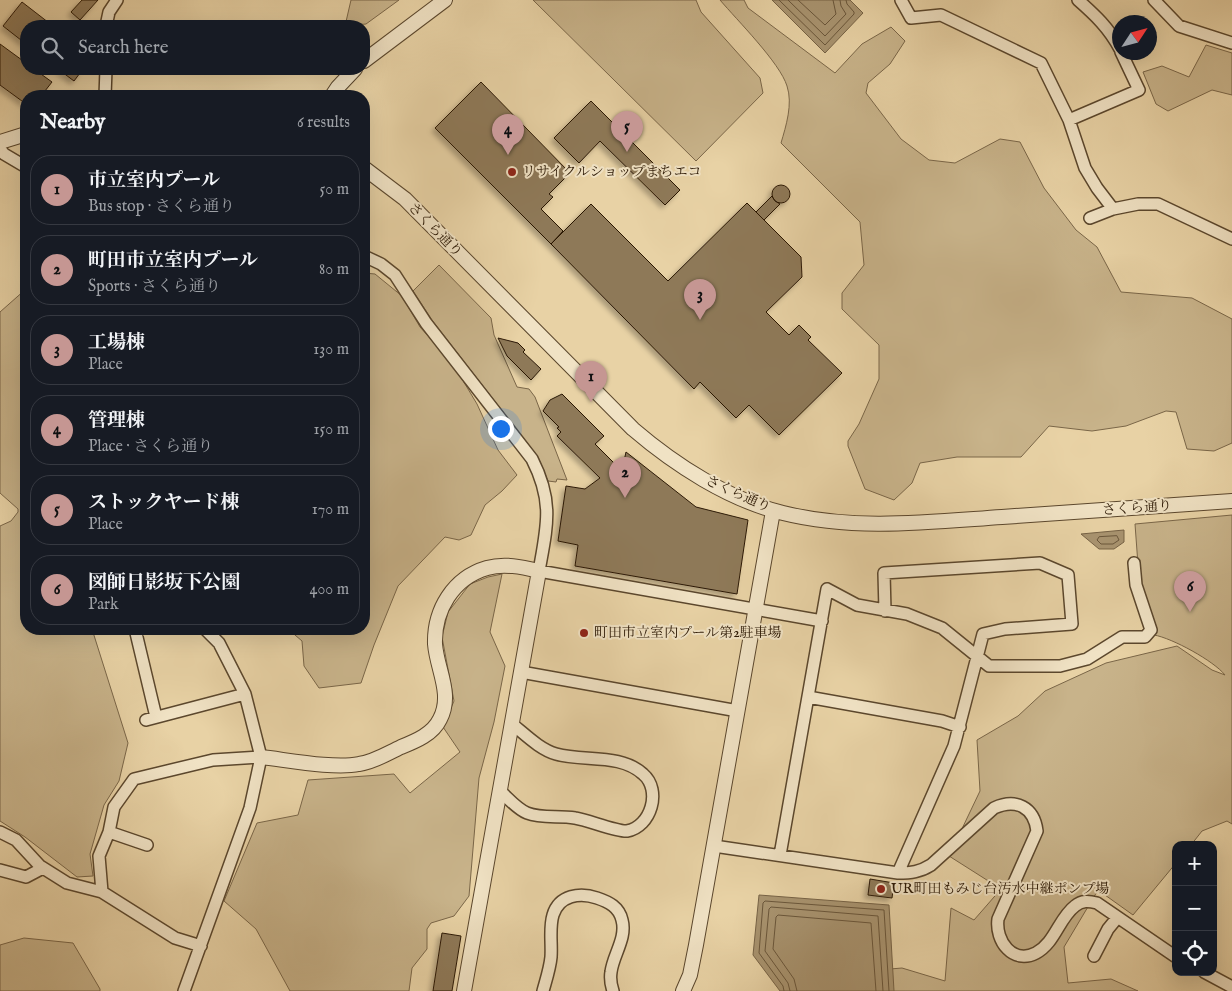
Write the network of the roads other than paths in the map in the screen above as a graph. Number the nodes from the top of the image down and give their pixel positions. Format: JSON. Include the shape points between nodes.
{"nodes":[{"id":1,"x":117,"y":0,"type":"edge"},
{"id":2,"x":445,"y":0,"type":"edge"},
{"id":3,"x":901,"y":0,"type":"edge"},
{"id":4,"x":1078,"y":0,"type":"edge"},
{"id":5,"x":1154,"y":0,"type":"edge"},
{"id":6,"x":107,"y":20,"type":"edge"},
{"id":7,"x":1112,"y":33,"type":"edge"},
{"id":8,"x":1232,"y":43,"type":"edge"},
{"id":9,"x":370,"y":56,"type":"edge"},
{"id":10,"x":1125,"y":60,"type":"edge"},
{"id":11,"x":106,"y":75,"type":"edge"},
{"id":12,"x":349,"y":75,"type":"edge"},
{"id":13,"x":105,"y":90,"type":"edge"},
{"id":14,"x":336,"y":90,"type":"edge"},
{"id":15,"x":1069,"y":120,"type":"junction"},
{"id":16,"x":20,"y":136,"type":"edge"},
{"id":17,"x":0,"y":142,"type":"edge"},
{"id":18,"x":0,"y":148,"type":"edge"},
{"id":19,"x":20,"y":163,"type":"edge"},
{"id":20,"x":370,"y":173,"type":"edge"},
{"id":21,"x":1113,"y":209,"type":"junction"},
{"id":22,"x":1090,"y":218,"type":"dead end"},
{"id":23,"x":1232,"y":239,"type":"edge"},
{"id":24,"x":370,"y":259,"type":"edge"},
{"id":25,"x":1232,"y":501,"type":"edge"},
{"id":26,"x":773,"y":510,"type":"junction"},
{"id":27,"x":1134,"y":563,"type":"dead end"},
{"id":28,"x":539,"y":571,"type":"junction"},
{"id":29,"x":756,"y":609,"type":"junction"},
{"id":30,"x":885,"y":611,"type":"junction"},
{"id":31,"x":822,"y":621,"type":"junction"},
{"id":32,"x":136,"y":635,"type":"edge"},
{"id":33,"x":210,"y":635,"type":"edge"},
{"id":34,"x":978,"y":656,"type":"junction"},
{"id":35,"x":521,"y":672,"type":"junction"},
{"id":36,"x":245,"y":694,"type":"junction"},
{"id":37,"x":808,"y":696,"type":"junction"},
{"id":38,"x":738,"y":711,"type":"junction"},
{"id":39,"x":512,"y":724,"type":"junction"},
{"id":40,"x":960,"y":728,"type":"junction"},
{"id":41,"x":261,"y":757,"type":"junction"},
{"id":42,"x":500,"y":791,"type":"junction"},
{"id":43,"x":0,"y":832,"type":"edge"},
{"id":44,"x":109,"y":832,"type":"junction"},
{"id":45,"x":147,"y":845,"type":"dead end"},
{"id":46,"x":714,"y":846,"type":"junction"},
{"id":47,"x":780,"y":855,"type":"junction"},
{"id":48,"x":43,"y":868,"type":"junction"},
{"id":49,"x":0,"y":870,"type":"edge"},
{"id":50,"x":898,"y":873,"type":"junction"},
{"id":51,"x":102,"y":892,"type":"junction"},
{"id":52,"x":1117,"y":918,"type":"junction"},
{"id":53,"x":200,"y":946,"type":"junction"},
{"id":54,"x":1172,"y":954,"type":"edge"},
{"id":55,"x":1094,"y":956,"type":"dead end"},
{"id":56,"x":1211,"y":976,"type":"edge"},
{"id":57,"x":1232,"y":987,"type":"edge"},
{"id":58,"x":184,"y":991,"type":"edge"},
{"id":59,"x":464,"y":991,"type":"edge"},
{"id":60,"x":543,"y":991,"type":"edge"},
{"id":61,"x":613,"y":991,"type":"edge"},
{"id":62,"x":683,"y":991,"type":"edge"}],
"edges":[{"from":1,"to":6,"type":"street"},
{"from":2,"to":9,"type":"street"},
{"from":3,"to":15,"type":"street","via":[[911,18],[941,15],[1041,63]]},
{"from":4,"to":7,"type":"street"},
{"from":5,"to":8,"type":"street","via":[[1179,26]]},
{"from":10,"to":15,"type":"street","via":[[1139,90]]},
{"from":11,"to":13,"type":"street"},
{"from":12,"to":14,"type":"street"},
{"from":15,"to":21,"type":"street","via":[[1086,168]]},
{"from":16,"to":17,"type":"street"},
{"from":18,"to":19,"type":"street"},
{"from":20,"to":26,"type":"street","name":"さくら通り","via":[[404,199],[652,445],[718,488]]},
{"from":21,"to":22,"type":"street"},
{"from":21,"to":23,"type":"street","via":[[1158,204]]},
{"from":24,"to":28,"type":"street","via":[[394,275],[532,460],[544,486],[548,513]]},
{"from":25,"to":26,"type":"street","name":"さくら通り","via":[[882,524],[840,522]]},
{"from":26,"to":29,"type":"street"},
{"from":27,"to":34,"type":"street","via":[[1136,585],[1151,630],[1145,637],[1122,637],[1087,659],[1060,666],[989,666]]},
{"from":28,"to":29,"type":"street"},
{"from":28,"to":35,"type":"street"},
{"from":28,"to":41,"type":"street","via":[[507,566],[487,568],[459,584],[448,596],[436,629],[445,704],[431,731],[416,742],[359,764],[337,766]]},
{"from":29,"to":31,"type":"street"},
{"from":29,"to":38,"type":"street"},
{"from":30,"to":31,"type":"street","via":[[857,605],[827,589]]},
{"from":30,"to":34,"type":"street","via":[[907,614],[942,628]]},
{"from":30,"to":34,"type":"street","via":[[884,573],[1040,563],[1068,575],[1072,624],[1005,629],[983,634]]},
{"from":31,"to":37,"type":"street"},
{"from":32,"to":36,"type":"street","via":[[151,719]]},
{"from":33,"to":36,"type":"street"},
{"from":34,"to":40,"type":"street"},
{"from":35,"to":38,"type":"street"},
{"from":35,"to":39,"type":"street"},
{"from":36,"to":41,"type":"street"},
{"from":37,"to":40,"type":"street","via":[[942,720]]},
{"from":37,"to":47,"type":"street"},
{"from":38,"to":46,"type":"street"},
{"from":39,"to":42,"type":"street"},
{"from":39,"to":42,"type":"street","via":[[553,753],[610,760],[630,766],[644,774],[651,783],[654,799],[643,822],[626,831],[576,818],[534,816],[523,812]]},
{"from":40,"to":50,"type":"street"},
{"from":41,"to":44,"type":"street","via":[[213,760],[134,779],[114,807]]},
{"from":41,"to":53,"type":"street","via":[[250,808]]},
{"from":42,"to":59,"type":"street"},
{"from":43,"to":48,"type":"street","via":[[16,840]]},
{"from":44,"to":45,"type":"street"},
{"from":44,"to":51,"type":"street","via":[[98,856]]},
{"from":46,"to":47,"type":"street"},
{"from":46,"to":62,"type":"street","via":[[690,975]]},
{"from":47,"to":50,"type":"street"},
{"from":48,"to":49,"type":"street","via":[[26,876]]},
{"from":48,"to":51,"type":"street","via":[[67,883]]},
{"from":50,"to":52,"type":"street","via":[[919,872],[994,808],[1002,804],[1018,805],[1032,815],[1037,831],[998,919],[996,928],[1003,945],[1020,956],[1039,952],[1069,911],[1081,902],[1097,904]]},
{"from":51,"to":53,"type":"street","via":[[175,938]]},
{"from":52,"to":54,"type":"street"},
{"from":52,"to":55,"type":"street"},
{"from":53,"to":58,"type":"street"},
{"from":56,"to":57,"type":"street"},
{"from":60,"to":61,"type":"street","via":[[551,960],[553,914],[564,900],[580,894],[607,901],[619,912],[623,930],[611,972]]}]}
